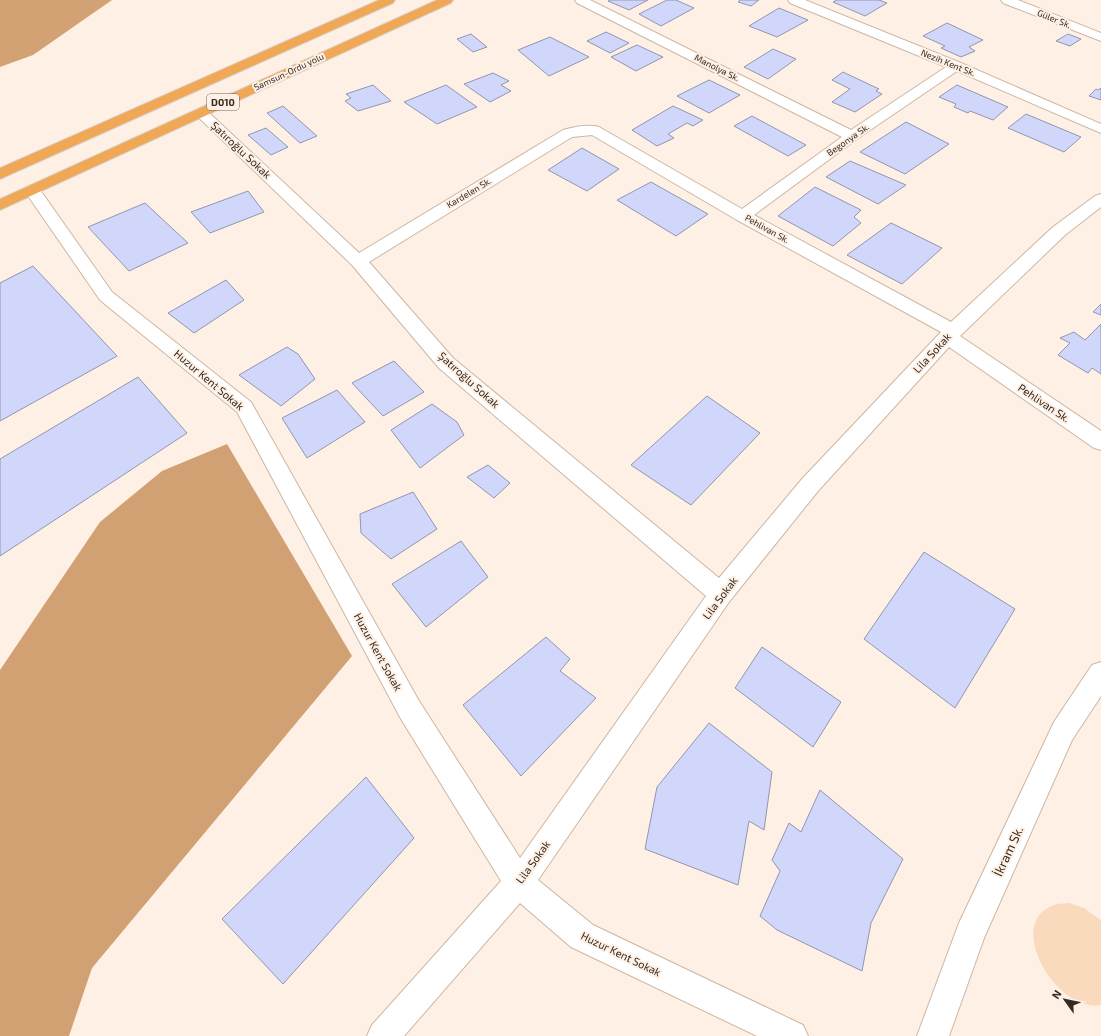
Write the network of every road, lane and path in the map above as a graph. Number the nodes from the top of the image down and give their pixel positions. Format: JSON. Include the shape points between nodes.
{"nodes":[{"id":1,"x":389,"y":0,"type":"edge"},
{"id":2,"x":447,"y":0,"type":"edge"},
{"id":3,"x":581,"y":0,"type":"edge"},
{"id":4,"x":794,"y":0,"type":"edge"},
{"id":5,"x":1007,"y":0,"type":"edge"},
{"id":6,"x":1101,"y":37,"type":"edge"},
{"id":7,"x":956,"y":66,"type":"junction"},
{"id":8,"x":201,"y":112,"type":"junction"},
{"id":9,"x":1101,"y":129,"type":"edge"},
{"id":10,"x":582,"y":131,"type":"joint"},
{"id":11,"x":852,"y":136,"type":"junction"},
{"id":12,"x":0,"y":174,"type":"edge"},
{"id":13,"x":32,"y":190,"type":"junction"},
{"id":14,"x":1101,"y":198,"type":"edge"},
{"id":15,"x":0,"y":205,"type":"edge"},
{"id":16,"x":743,"y":216,"type":"junction"},
{"id":17,"x":358,"y":261,"type":"junction"},
{"id":18,"x":950,"y":334,"type":"junction"},
{"id":19,"x":1101,"y":442,"type":"edge"},
{"id":20,"x":721,"y":594,"type":"junction"},
{"id":21,"x":1101,"y":674,"type":"edge"},
{"id":22,"x":519,"y":883,"type":"junction"},
{"id":23,"x":383,"y":1036,"type":"edge"},
{"id":24,"x":792,"y":1036,"type":"edge"},
{"id":25,"x":932,"y":1036,"type":"edge"}],
"edges":[{"from":1,"to":12,"type":"highway","number":"D010"},
{"from":2,"to":8,"type":"highway","name":"Samsun-Ordu yolu","number":"D010"},
{"from":3,"to":11,"type":"street","name":"Manolya Sk."},
{"from":4,"to":7,"type":"street","name":"Nezih Kent Sk."},
{"from":5,"to":6,"type":"street","name":"Güler Sk."},
{"from":7,"to":9,"type":"street","name":"Nezih Kent Sk."},
{"from":7,"to":11,"type":"street","name":"Begonya Sk."},
{"from":8,"to":13,"type":"highway","name":"Samsun-Ordu yolu","number":"D010"},
{"from":8,"to":17,"type":"street","name":"Şatıroğlu Sokak"},
{"from":10,"to":16,"type":"street","name":"Pehlivan Sk.","via":[[594,130]]},
{"from":10,"to":17,"type":"street","name":"Kardelen Sk.","via":[[568,133]]},
{"from":11,"to":16,"type":"street","name":"Begonya Sk."},
{"from":13,"to":15,"type":"highway","name":"Samsun-Ordu yolu","number":"D010"},
{"from":13,"to":22,"type":"street","name":"Huzur Kent Sokak","via":[[106,296],[244,407],[410,710]]},
{"from":14,"to":18,"type":"street","name":"Lila Sokak","via":[[1059,231]]},
{"from":16,"to":18,"type":"street","name":"Pehlivan Sk."},
{"from":17,"to":20,"type":"street","name":"Şatıroğlu Sokak","via":[[446,363]]},
{"from":18,"to":19,"type":"street","name":"Pehlivan Sk."},
{"from":18,"to":20,"type":"street","name":"Lila Sokak","via":[[810,485]]},
{"from":20,"to":22,"type":"street","name":"Lila Sokak"},
{"from":21,"to":25,"type":"street","name":"İkram Sk.","via":[[1059,739],[970,934]]},
{"from":22,"to":23,"type":"street","name":"Lila Sokak"},
{"from":22,"to":24,"type":"street","name":"Huzur Kent Sokak","via":[[582,936]]}]}
